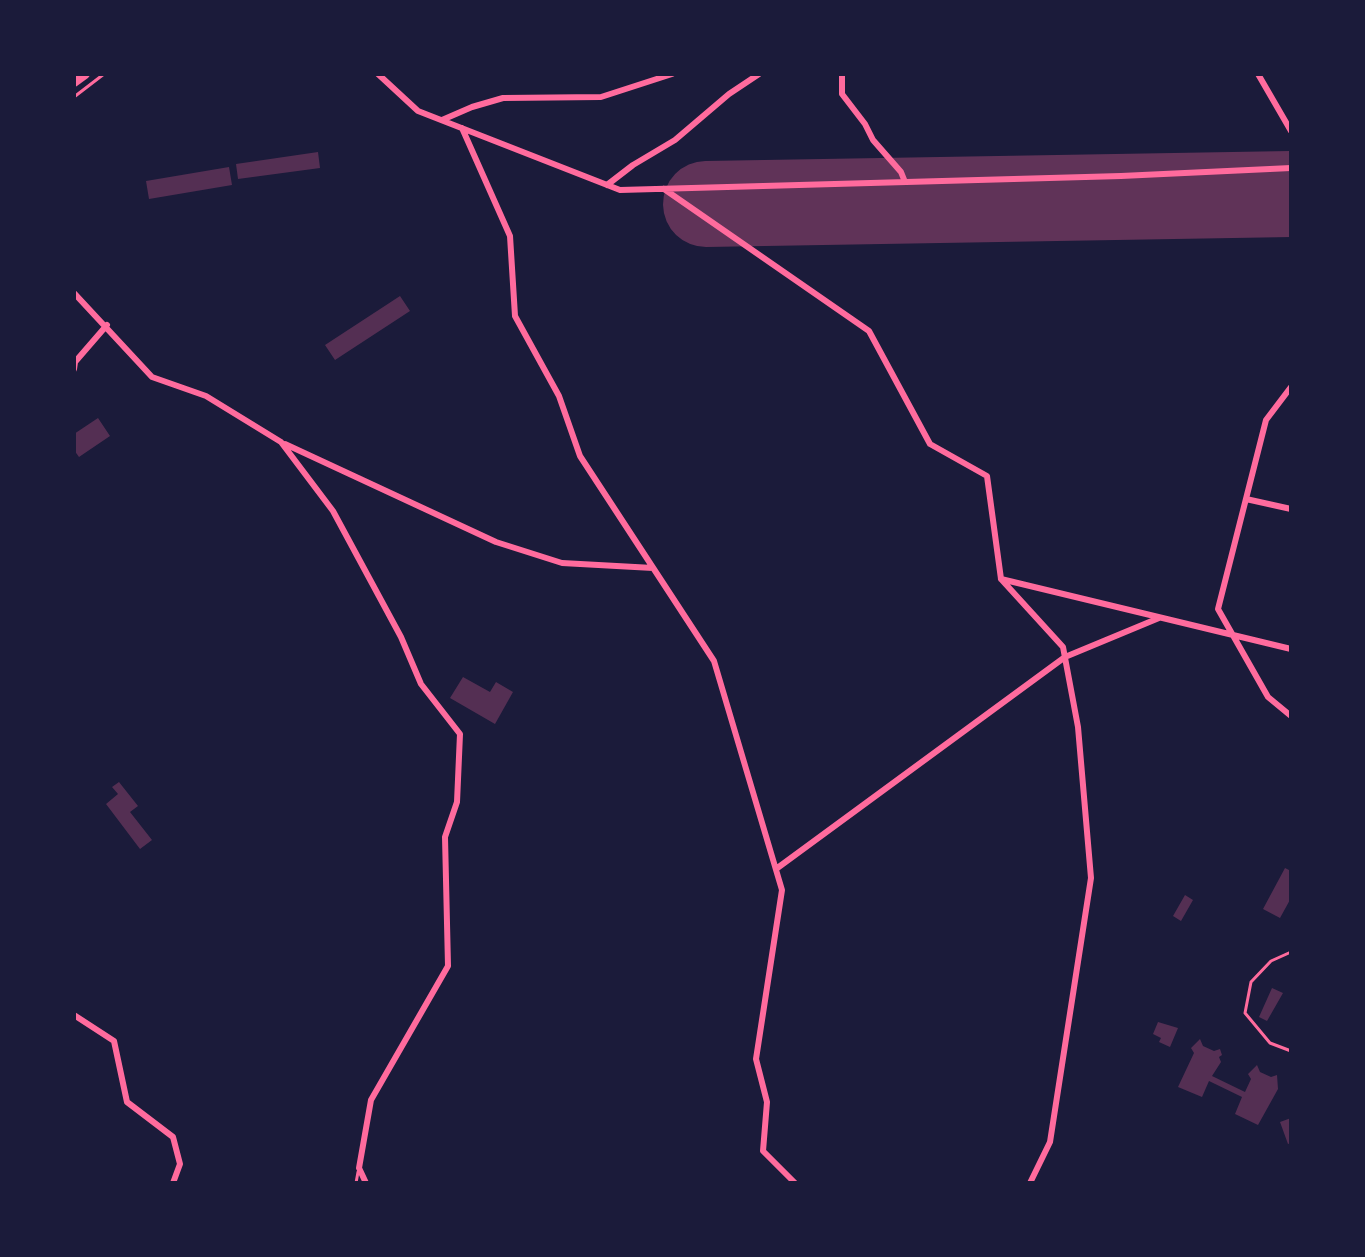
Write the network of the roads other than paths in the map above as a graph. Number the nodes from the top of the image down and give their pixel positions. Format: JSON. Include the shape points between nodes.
{"nodes":[{"id":1,"x":85,"y":74,"type":"edge"},
{"id":2,"x":104,"y":74,"type":"edge"},
{"id":3,"x":378,"y":74,"type":"edge"},
{"id":4,"x":672,"y":74,"type":"edge"},
{"id":5,"x":759,"y":74,"type":"edge"},
{"id":6,"x":842,"y":74,"type":"edge"},
{"id":7,"x":1258,"y":74,"type":"edge"},
{"id":8,"x":74,"y":82,"type":"edge"},
{"id":9,"x":74,"y":97,"type":"edge"},
{"id":10,"x":442,"y":120,"type":"junction"},
{"id":11,"x":462,"y":128,"type":"junction"},
{"id":12,"x":1291,"y":131,"type":"edge"},
{"id":13,"x":1291,"y":168,"type":"edge"},
{"id":14,"x":905,"y":182,"type":"junction"},
{"id":15,"x":607,"y":185,"type":"junction"},
{"id":16,"x":664,"y":189,"type":"junction"},
{"id":17,"x":74,"y":293,"type":"edge"},
{"id":18,"x":107,"y":325,"type":"junction"},
{"id":19,"x":74,"y":369,"type":"edge"},
{"id":20,"x":1291,"y":387,"type":"edge"},
{"id":21,"x":281,"y":442,"type":"junction"},
{"id":22,"x":1246,"y":499,"type":"junction"},
{"id":23,"x":1291,"y":509,"type":"edge"},
{"id":24,"x":653,"y":568,"type":"junction"},
{"id":25,"x":1001,"y":579,"type":"junction"},
{"id":26,"x":1159,"y":618,"type":"junction"},
{"id":27,"x":1233,"y":636,"type":"junction"},
{"id":28,"x":1291,"y":649,"type":"edge"},
{"id":29,"x":1065,"y":657,"type":"junction"},
{"id":30,"x":1291,"y":716,"type":"edge"},
{"id":31,"x":776,"y":869,"type":"junction"},
{"id":32,"x":1291,"y":952,"type":"edge"},
{"id":33,"x":74,"y":1015,"type":"edge"},
{"id":34,"x":1291,"y":1051,"type":"edge"},
{"id":35,"x":359,"y":1168,"type":"junction"},
{"id":36,"x":173,"y":1183,"type":"edge"},
{"id":37,"x":356,"y":1183,"type":"edge"},
{"id":38,"x":366,"y":1183,"type":"edge"},
{"id":39,"x":795,"y":1183,"type":"edge"},
{"id":40,"x":1030,"y":1183,"type":"edge"}],
"edges":[{"from":1,"to":8,"type":"main road"},
{"from":2,"to":9,"type":"lane"},
{"from":3,"to":10,"type":"street","via":[[418,111]]},
{"from":4,"to":10,"type":"street","via":[[601,97],[503,98]]},
{"from":5,"to":15,"type":"street"},
{"from":6,"to":14,"type":"street","via":[[842,94]]},
{"from":7,"to":12,"type":"street"},
{"from":10,"to":11,"type":"street"},
{"from":11,"to":15,"type":"street"},
{"from":11,"to":24,"type":"street","via":[[510,236],[515,316],[559,396],[580,456]]},
{"from":13,"to":14,"type":"street"},
{"from":14,"to":16,"type":"street"},
{"from":15,"to":16,"type":"street","via":[[620,190]]},
{"from":16,"to":25,"type":"street","via":[[869,331],[930,444],[987,476]]},
{"from":17,"to":18,"type":"street"},
{"from":18,"to":19,"type":"street"},
{"from":18,"to":21,"type":"street","via":[[152,377],[206,396]]},
{"from":20,"to":22,"type":"street","via":[[1266,420]]},
{"from":21,"to":24,"type":"street","via":[[496,542],[562,563]]},
{"from":21,"to":35,"type":"street","via":[[333,511],[421,684],[460,734],[457,802],[445,837],[448,966],[371,1100]]},
{"from":22,"to":23,"type":"street"},
{"from":22,"to":27,"type":"street","via":[[1218,609]]},
{"from":24,"to":31,"type":"street","via":[[714,661]]},
{"from":25,"to":26,"type":"street"},
{"from":25,"to":29,"type":"street","via":[[1063,647]]},
{"from":26,"to":27,"type":"street"},
{"from":26,"to":29,"type":"street"},
{"from":27,"to":28,"type":"street"},
{"from":27,"to":30,"type":"street","via":[[1268,697]]},
{"from":29,"to":31,"type":"street"},
{"from":29,"to":40,"type":"street","via":[[1078,727],[1091,878],[1050,1142]]},
{"from":31,"to":39,"type":"street","via":[[782,890],[756,1059],[767,1102],[763,1151]]},
{"from":32,"to":34,"type":"lane","via":[[1271,961],[1251,982],[1245,1013],[1270,1043]]},
{"from":33,"to":36,"type":"street","via":[[114,1041],[127,1102],[173,1137],[180,1164]]},
{"from":35,"to":37,"type":"lane"},
{"from":35,"to":38,"type":"street"}]}
